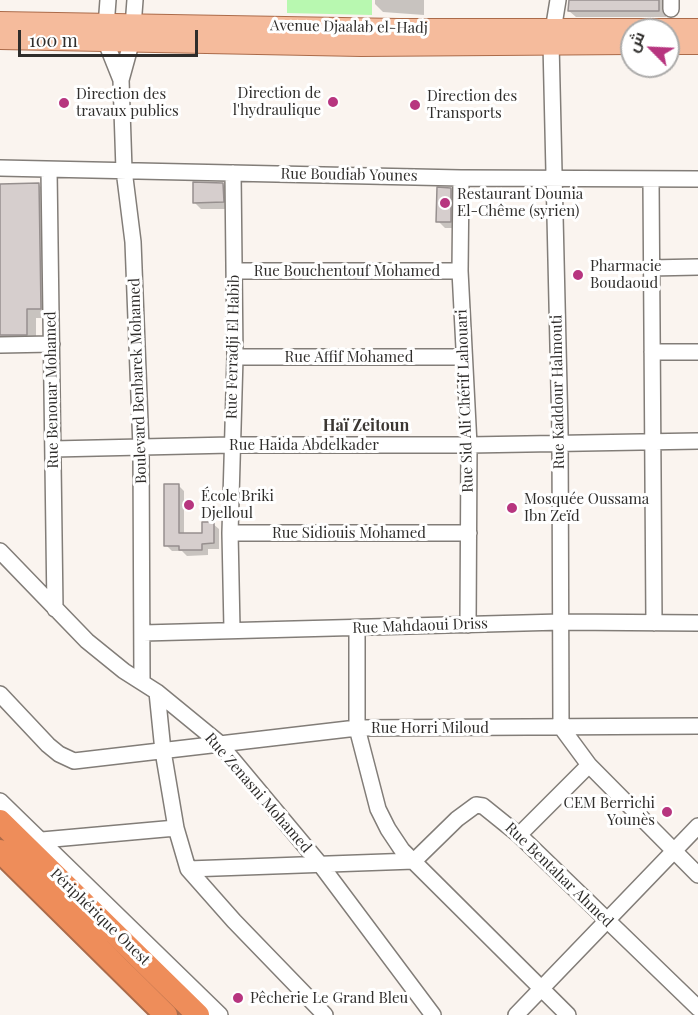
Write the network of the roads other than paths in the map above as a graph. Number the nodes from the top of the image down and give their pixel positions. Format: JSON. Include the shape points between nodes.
{"nodes":[{"id":1,"x":108,"y":0,"type":"edge"},
{"id":2,"x":135,"y":0,"type":"edge"},
{"id":3,"x":558,"y":0,"type":"edge"},
{"id":4,"x":0,"y":22,"type":"edge"},
{"id":5,"x":698,"y":29,"type":"edge"},
{"id":6,"x":105,"y":32,"type":"junction"},
{"id":7,"x":132,"y":32,"type":"junction"},
{"id":8,"x":552,"y":36,"type":"junction"},
{"id":9,"x":0,"y":39,"type":"edge"},
{"id":10,"x":620,"y":43,"type":"edge"},
{"id":11,"x":680,"y":44,"type":"edge"},
{"id":12,"x":698,"y":44,"type":"edge"},
{"id":13,"x":121,"y":80,"type":"junction"},
{"id":14,"x":0,"y":168,"type":"edge"},
{"id":15,"x":49,"y":170,"type":"junction"},
{"id":16,"x":124,"y":170,"type":"junction"},
{"id":17,"x":233,"y":173,"type":"junction"},
{"id":18,"x":553,"y":177,"type":"junction"},
{"id":19,"x":461,"y":178,"type":"junction"},
{"id":20,"x":698,"y":179,"type":"edge"},
{"id":21,"x":651,"y":180,"type":"junction"},
{"id":22,"x":650,"y":267,"type":"junction"},
{"id":23,"x":698,"y":267,"type":"edge"},
{"id":24,"x":234,"y":271,"type":"junction"},
{"id":25,"x":460,"y":271,"type":"junction"},
{"id":26,"x":52,"y":344,"type":"junction"},
{"id":27,"x":0,"y":345,"type":"edge"},
{"id":28,"x":652,"y":352,"type":"junction"},
{"id":29,"x":698,"y":352,"type":"edge"},
{"id":30,"x":235,"y":357,"type":"junction"},
{"id":31,"x":463,"y":357,"type":"junction"},
{"id":32,"x":652,"y":441,"type":"junction"},
{"id":33,"x":698,"y":441,"type":"edge"},
{"id":34,"x":560,"y":444,"type":"junction"},
{"id":35,"x":231,"y":445,"type":"junction"},
{"id":36,"x":469,"y":445,"type":"junction"},
{"id":37,"x":141,"y":448,"type":"junction"},
{"id":38,"x":53,"y":449,"type":"junction"},
{"id":39,"x":230,"y":533,"type":"junction"},
{"id":40,"x":469,"y":533,"type":"junction"},
{"id":41,"x":0,"y":551,"type":"edge"},
{"id":42,"x":55,"y":609,"type":"junction"},
{"id":43,"x":561,"y":622,"type":"junction"},
{"id":44,"x":654,"y":623,"type":"junction"},
{"id":45,"x":698,"y":623,"type":"edge"},
{"id":46,"x":468,"y":625,"type":"junction"},
{"id":47,"x":232,"y":629,"type":"junction"},
{"id":48,"x":357,"y":629,"type":"junction"},
{"id":49,"x":143,"y":633,"type":"junction"},
{"id":50,"x":142,"y":682,"type":"junction"},
{"id":51,"x":157,"y":692,"type":"junction"},
{"id":52,"x":0,"y":694,"type":"edge"},
{"id":53,"x":698,"y":726,"type":"edge"},
{"id":54,"x":561,"y":727,"type":"junction"},
{"id":55,"x":357,"y":728,"type":"junction"},
{"id":56,"x":218,"y":742,"type":"junction"},
{"id":57,"x":163,"y":751,"type":"junction"},
{"id":58,"x":589,"y":765,"type":"junction"},
{"id":59,"x":0,"y":801,"type":"edge"},
{"id":60,"x":0,"y":821,"type":"edge"},
{"id":61,"x":698,"y":826,"type":"edge"},
{"id":62,"x":177,"y":828,"type":"junction"},
{"id":63,"x":519,"y":835,"type":"junction"},
{"id":64,"x":42,"y":840,"type":"junction"},
{"id":65,"x":0,"y":851,"type":"edge"},
{"id":66,"x":674,"y":851,"type":"junction"},
{"id":67,"x":414,"y":861,"type":"junction"},
{"id":68,"x":320,"y":864,"type":"junction"},
{"id":69,"x":188,"y":869,"type":"junction"},
{"id":70,"x":698,"y":875,"type":"edge"},
{"id":71,"x":606,"y":919,"type":"junction"},
{"id":72,"x":542,"y":988,"type":"junction"},
{"id":73,"x":698,"y":1008,"type":"edge"},
{"id":74,"x":166,"y":1015,"type":"edge"},
{"id":75,"x":198,"y":1015,"type":"edge"},
{"id":76,"x":220,"y":1015,"type":"edge"},
{"id":77,"x":325,"y":1015,"type":"edge"},
{"id":78,"x":434,"y":1015,"type":"edge"},
{"id":79,"x":516,"y":1015,"type":"edge"},
{"id":80,"x":568,"y":1015,"type":"edge"}],
"edges":[{"from":1,"to":6,"type":"street","name":"Boulevard Benbarek Mohamed"},
{"from":2,"to":7,"type":"street","name":"Boulevard Benbarek Mohamed"},
{"from":3,"to":8,"type":"street","name":"Rue Kaddour Halmouti"},
{"from":4,"to":6,"type":"main road","name":"Avenue Djaalab el-Hadj"},
{"from":5,"to":8,"type":"main road","name":"Avenue Djaalab el-Hadj"},
{"from":6,"to":7,"type":"main road","name":"Avenue Djaalab el-Hadj"},
{"from":6,"to":9,"type":"main road","name":"Avenue Djaalab el-Hadj"},
{"from":6,"to":13,"type":"street","name":"Boulevard Benbarek Mohamed"},
{"from":7,"to":8,"type":"main road","name":"Avenue Djaalab el-Hadj"},
{"from":7,"to":8,"type":"main road","name":"Avenue Djaalab el-Hadj","via":[[362,46],[494,45]]},
{"from":7,"to":13,"type":"street","name":"Boulevard Benbarek Mohamed"},
{"from":8,"to":10,"type":"main road"},
{"from":8,"to":18,"type":"street","name":"Rue Kaddour Halmouti"},
{"from":11,"to":12,"type":"main road"},
{"from":13,"to":16,"type":"street","name":"Boulevard Benbarek Mohamed"},
{"from":14,"to":15,"type":"street","name":"Rue Boudiab Younes"},
{"from":15,"to":16,"type":"street","name":"Rue Boudiab Younes"},
{"from":15,"to":26,"type":"street","name":"Rue Benouar Mohamed"},
{"from":16,"to":17,"type":"street","name":"Rue Boudiab Younes"},
{"from":16,"to":37,"type":"street","name":"Boulevard Benbarek Mohamed","via":[[133,242]]},
{"from":17,"to":19,"type":"street","name":"Rue Boudiab Younes"},
{"from":17,"to":24,"type":"street","name":"Rue Ferradji El Habib"},
{"from":18,"to":19,"type":"street","name":"Rue Boudiab Younes"},
{"from":18,"to":21,"type":"street","name":"Rue Boudiab Younes"},
{"from":18,"to":34,"type":"street","name":"Rue Kaddour Halmouti"},
{"from":19,"to":25,"type":"street","name":"Rue Sid Ali Chérif Lahouari"},
{"from":20,"to":21,"type":"street","name":"Rue Boudiab Younes"},
{"from":21,"to":22,"type":"street"},
{"from":22,"to":23,"type":"street"},
{"from":22,"to":28,"type":"street"},
{"from":24,"to":25,"type":"street","name":"Rue Bouchentouf Mohamed"},
{"from":24,"to":30,"type":"street","name":"Rue Ferradji El Habib"},
{"from":25,"to":31,"type":"street","name":"Rue Sid Ali Chérif Lahouari"},
{"from":26,"to":27,"type":"street"},
{"from":26,"to":38,"type":"street","name":"Rue Benouar Mohamed"},
{"from":28,"to":29,"type":"street"},
{"from":28,"to":32,"type":"street"},
{"from":30,"to":31,"type":"street","name":"Rue Affif Mohamed"},
{"from":30,"to":35,"type":"street","name":"Rue Ferradji El Habib"},
{"from":31,"to":36,"type":"street","name":"Rue Sid Ali Chérif Lahouari"},
{"from":32,"to":33,"type":"street","name":"Rue Haida Abdelkader"},
{"from":32,"to":34,"type":"street","name":"Rue Haida Abdelkader"},
{"from":32,"to":44,"type":"street"},
{"from":34,"to":36,"type":"street","name":"Rue Haida Abdelkader"},
{"from":34,"to":43,"type":"street","name":"Rue Kaddour Halmouti"},
{"from":35,"to":36,"type":"street","name":"Rue Haida Abdelkader"},
{"from":35,"to":37,"type":"street","name":"Rue Haida Abdelkader"},
{"from":35,"to":39,"type":"street","name":"Rue Ferradji El Habib"},
{"from":36,"to":40,"type":"street","name":"Rue Sid Ali Chérif Lahouari"},
{"from":37,"to":38,"type":"street","name":"Rue Haida Abdelkader"},
{"from":37,"to":49,"type":"street","name":"Boulevard Benbarek Mohamed"},
{"from":38,"to":42,"type":"street","name":"Rue Benouar Mohamed"},
{"from":39,"to":40,"type":"street","name":"Rue Sidiouis Mohamed"},
{"from":39,"to":47,"type":"street","name":"Rue Ferradji El Habib"},
{"from":40,"to":46,"type":"street","name":"Rue Sid Ali Chérif Lahouari"},
{"from":41,"to":42,"type":"street","name":"Rue Zenasni Mohamed"},
{"from":42,"to":50,"type":"street","name":"Rue Zenasni Mohamed","via":[[87,641]]},
{"from":43,"to":44,"type":"street","name":"Rue Mahdaoui Driss"},
{"from":43,"to":46,"type":"street","name":"Rue Mahdaoui Driss"},
{"from":43,"to":54,"type":"street","name":"Rue Kaddour Halmouti"},
{"from":44,"to":45,"type":"street","name":"Rue Mahdaoui Driss"},
{"from":46,"to":48,"type":"street","name":"Rue Mahdaoui Driss"},
{"from":47,"to":48,"type":"street","name":"Rue Mahdaoui Driss"},
{"from":47,"to":49,"type":"street","name":"Rue Mahdaoui Driss"},
{"from":48,"to":55,"type":"street"},
{"from":49,"to":50,"type":"street","name":"Boulevard Benbarek Mohamed"},
{"from":50,"to":51,"type":"street","name":"Rue Zenasni Mohamed"},
{"from":51,"to":56,"type":"street","name":"Rue Zenasni Mohamed"},
{"from":51,"to":57,"type":"street"},
{"from":52,"to":57,"type":"street","name":"Rue Horri Miloud","via":[[48,745],[74,761]]},
{"from":53,"to":54,"type":"street","name":"Rue Horri Miloud"},
{"from":54,"to":55,"type":"street","name":"Rue Horri Miloud"},
{"from":54,"to":58,"type":"street"},
{"from":55,"to":56,"type":"street","name":"Rue Horri Miloud"},
{"from":55,"to":67,"type":"street","via":[[378,809],[393,836]]},
{"from":56,"to":57,"type":"street","name":"Rue Horri Miloud"},
{"from":56,"to":68,"type":"street","name":"Rue Zenasni Mohamed"},
{"from":57,"to":62,"type":"street"},
{"from":58,"to":63,"type":"street"},
{"from":58,"to":66,"type":"street"},
{"from":59,"to":64,"type":"street"},
{"from":60,"to":75,"type":"highway","name":"Périphérique Ouest"},
{"from":61,"to":66,"type":"street"},
{"from":62,"to":64,"type":"street"},
{"from":62,"to":69,"type":"street"},
{"from":63,"to":67,"type":"street","name":"Rue Bentahar Ahmed","via":[[492,812],[476,805]]},
{"from":63,"to":71,"type":"street","name":"Rue Bentahar Ahmed"},
{"from":64,"to":76,"type":"street"},
{"from":65,"to":74,"type":"highway","name":"Périphérique Ouest"},
{"from":66,"to":70,"type":"street"},
{"from":66,"to":71,"type":"street"},
{"from":67,"to":68,"type":"street"},
{"from":67,"to":72,"type":"street"},
{"from":68,"to":69,"type":"street"},
{"from":68,"to":78,"type":"street","name":"Rue Zenasni Mohamed"},
{"from":69,"to":77,"type":"street"},
{"from":71,"to":72,"type":"street"},
{"from":71,"to":73,"type":"street","name":"Rue Bentahar Ahmed"},
{"from":72,"to":79,"type":"street"},
{"from":72,"to":80,"type":"street"}]}
